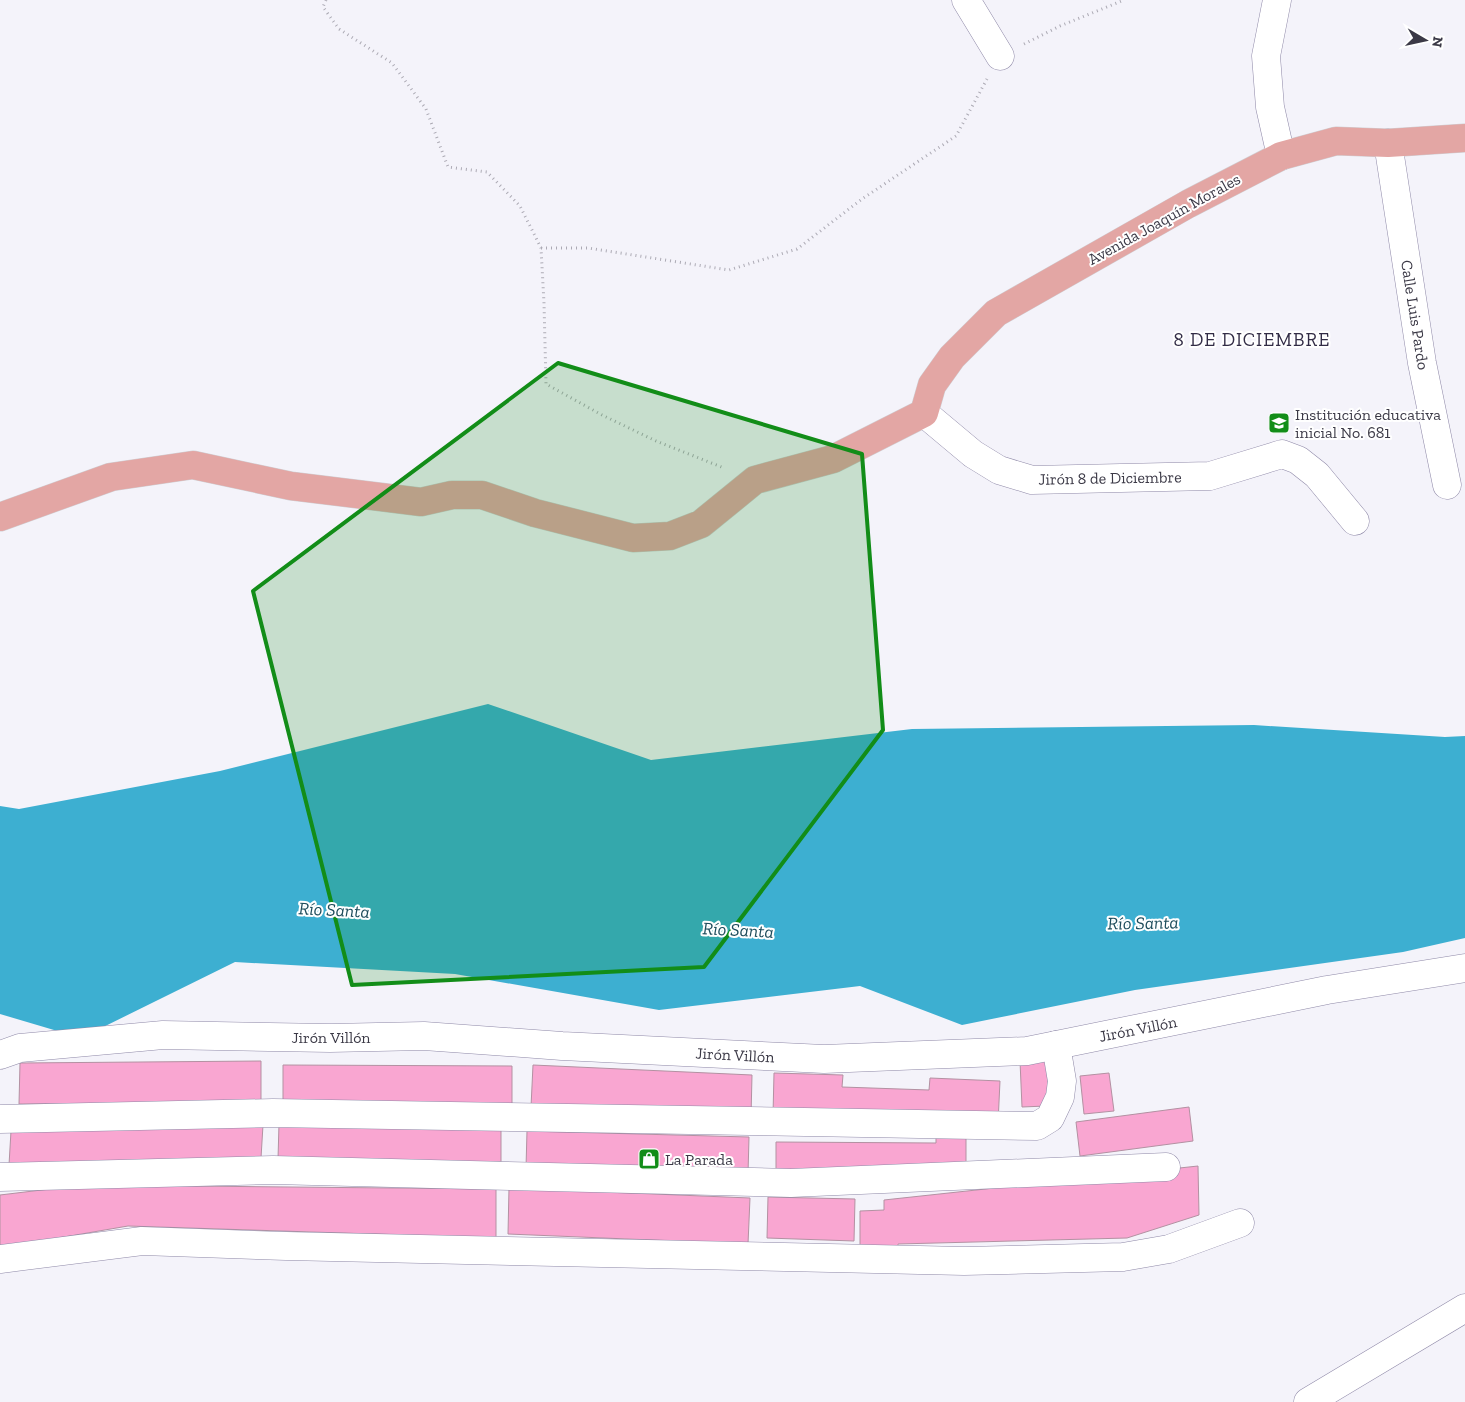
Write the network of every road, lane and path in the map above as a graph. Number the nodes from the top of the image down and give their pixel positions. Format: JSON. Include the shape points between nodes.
{"nodes":[{"id":1,"x":326,"y":0,"type":"edge"},
{"id":2,"x":966,"y":0,"type":"edge"},
{"id":3,"x":1124,"y":0,"type":"edge"},
{"id":4,"x":1277,"y":0,"type":"edge"},
{"id":5,"x":1000,"y":56,"type":"junction"},
{"id":6,"x":1465,"y":138,"type":"edge"},
{"id":7,"x":1388,"y":143,"type":"junction"},
{"id":8,"x":1281,"y":156,"type":"junction"},
{"id":9,"x":541,"y":248,"type":"junction"},
{"id":10,"x":924,"y":413,"type":"junction"},
{"id":11,"x":755,"y":480,"type":"junction"},
{"id":12,"x":1447,"y":485,"type":"dead end"},
{"id":13,"x":0,"y":517,"type":"edge"},
{"id":14,"x":1355,"y":521,"type":"dead end"},
{"id":15,"x":1465,"y":968,"type":"edge"},
{"id":16,"x":1056,"y":1046,"type":"junction"},
{"id":17,"x":0,"y":1055,"type":"edge"},
{"id":18,"x":0,"y":1119,"type":"edge"},
{"id":19,"x":1166,"y":1167,"type":"dead end"},
{"id":20,"x":0,"y":1177,"type":"edge"},
{"id":21,"x":1240,"y":1223,"type":"dead end"},
{"id":22,"x":0,"y":1259,"type":"edge"},
{"id":23,"x":1465,"y":1308,"type":"edge"},
{"id":24,"x":1308,"y":1402,"type":"edge"}],
"edges":[{"from":1,"to":9,"type":"path","via":[[323,7],[340,29],[392,63],[426,109],[448,167],[487,172],[520,206]]},
{"from":2,"to":5,"type":"street"},
{"from":3,"to":5,"type":"path","via":[[1060,26]]},
{"from":4,"to":8,"type":"street","via":[[1266,56],[1270,107]]},
{"from":5,"to":9,"type":"path","via":[[956,136],[862,199],[797,249],[729,270],[588,248]]},
{"from":6,"to":7,"type":"main road","name":"Avenida Joaquín Morales"},
{"from":7,"to":8,"type":"main road","name":"Avenida Joaquín Morales","via":[[1336,141]]},
{"from":7,"to":12,"type":"street","name":"Calle Luis Pardo","via":[[1422,363]]},
{"from":8,"to":10,"type":"main road","name":"Avenida Joaquín Morales","via":[[1188,204],[996,313],[952,357],[932,385]]},
{"from":9,"to":11,"type":"path","via":[[546,384],[656,441]]},
{"from":10,"to":11,"type":"main road","via":[[833,459]]},
{"from":10,"to":14,"type":"street","name":"Jirón 8 de Diciembre","via":[[973,454],[999,470],[1032,480],[1210,476],[1282,454],[1298,460],[1316,476]]},
{"from":11,"to":13,"type":"main road","via":[[701,524],[670,536],[632,538],[482,495],[421,502],[291,486],[193,465],[111,477]]},
{"from":15,"to":16,"type":"street","name":"Jirón Villón","via":[[1327,990]]},
{"from":16,"to":17,"type":"street","name":"Jirón Villón","via":[[1027,1051],[824,1059],[424,1036],[163,1035],[20,1048]]},
{"from":16,"to":18,"type":"street","via":[[1062,1081],[1060,1097],[1050,1118],[1037,1126],[273,1113]]},
{"from":19,"to":20,"type":"street","via":[[791,1183],[273,1170]]},
{"from":21,"to":22,"type":"street","via":[[1169,1249],[1113,1257],[964,1261],[142,1241]]},
{"from":23,"to":24,"type":"street"}]}
